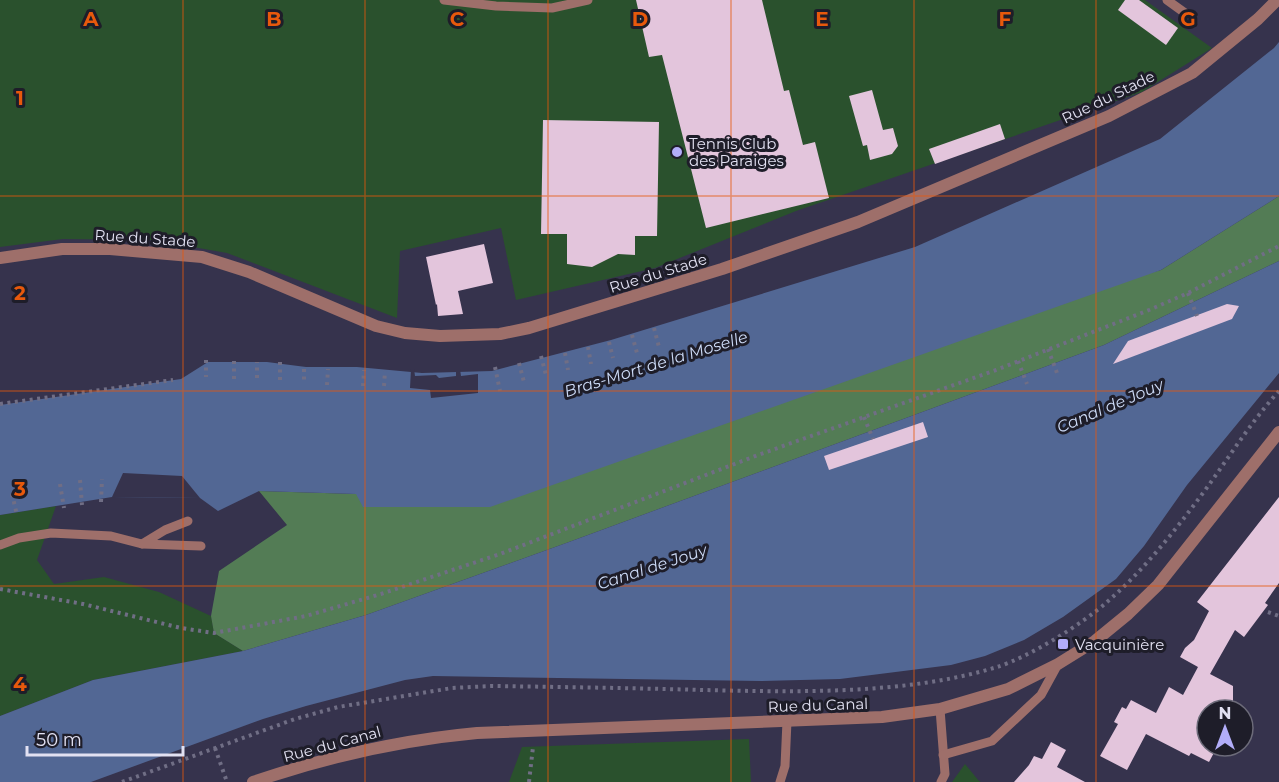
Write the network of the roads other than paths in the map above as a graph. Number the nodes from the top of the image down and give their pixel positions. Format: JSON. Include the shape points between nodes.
{"nodes":[{"id":1,"x":444,"y":0,"type":"edge"},
{"id":2,"x":588,"y":0,"type":"edge"},
{"id":3,"x":1167,"y":0,"type":"edge"},
{"id":4,"x":1277,"y":0,"type":"edge"},
{"id":5,"x":1185,"y":13,"type":"dead end"},
{"id":6,"x":0,"y":258,"type":"edge"},
{"id":7,"x":1279,"y":432,"type":"edge"},
{"id":8,"x":188,"y":521,"type":"dead end"},
{"id":9,"x":142,"y":544,"type":"junction"},
{"id":10,"x":0,"y":545,"type":"edge"},
{"id":11,"x":201,"y":546,"type":"dead end"},
{"id":12,"x":1058,"y":664,"type":"junction"},
{"id":13,"x":940,"y":709,"type":"junction"},
{"id":14,"x":787,"y":721,"type":"junction"},
{"id":15,"x":943,"y":755,"type":"junction"},
{"id":16,"x":285,"y":777,"type":"edge"},
{"id":17,"x":253,"y":782,"type":"edge"},
{"id":18,"x":780,"y":782,"type":"edge"},
{"id":19,"x":941,"y":782,"type":"edge"}],
"edges":[{"from":1,"to":2,"type":"lane","via":[[552,8]]},
{"from":3,"to":5,"type":"lane"},
{"from":4,"to":6,"type":"street","name":"Rue du Stade","via":[[1192,73],[1110,116],[858,222],[722,269],[500,334],[440,336],[376,326],[249,272],[202,257],[62,249]]},
{"from":7,"to":12,"type":"street","name":"Rue du Canal","via":[[1158,585],[1095,641]]},
{"from":8,"to":9,"type":"lane"},
{"from":9,"to":10,"type":"lane","via":[[111,536],[51,532]]},
{"from":9,"to":11,"type":"lane"},
{"from":12,"to":13,"type":"street","name":"Rue du Canal","via":[[1008,689]]},
{"from":12,"to":15,"type":"lane","via":[[1041,695],[992,741]]},
{"from":13,"to":14,"type":"street","name":"Rue du Canal","via":[[882,717]]},
{"from":13,"to":15,"type":"lane"},
{"from":14,"to":16,"type":"street","name":"Rue du Canal","via":[[430,737],[383,745]]},
{"from":14,"to":18,"type":"lane","via":[[785,766]]},
{"from":15,"to":19,"type":"lane","via":[[945,774]]},
{"from":16,"to":17,"type":"street","name":"Rue du Canal"}]}
